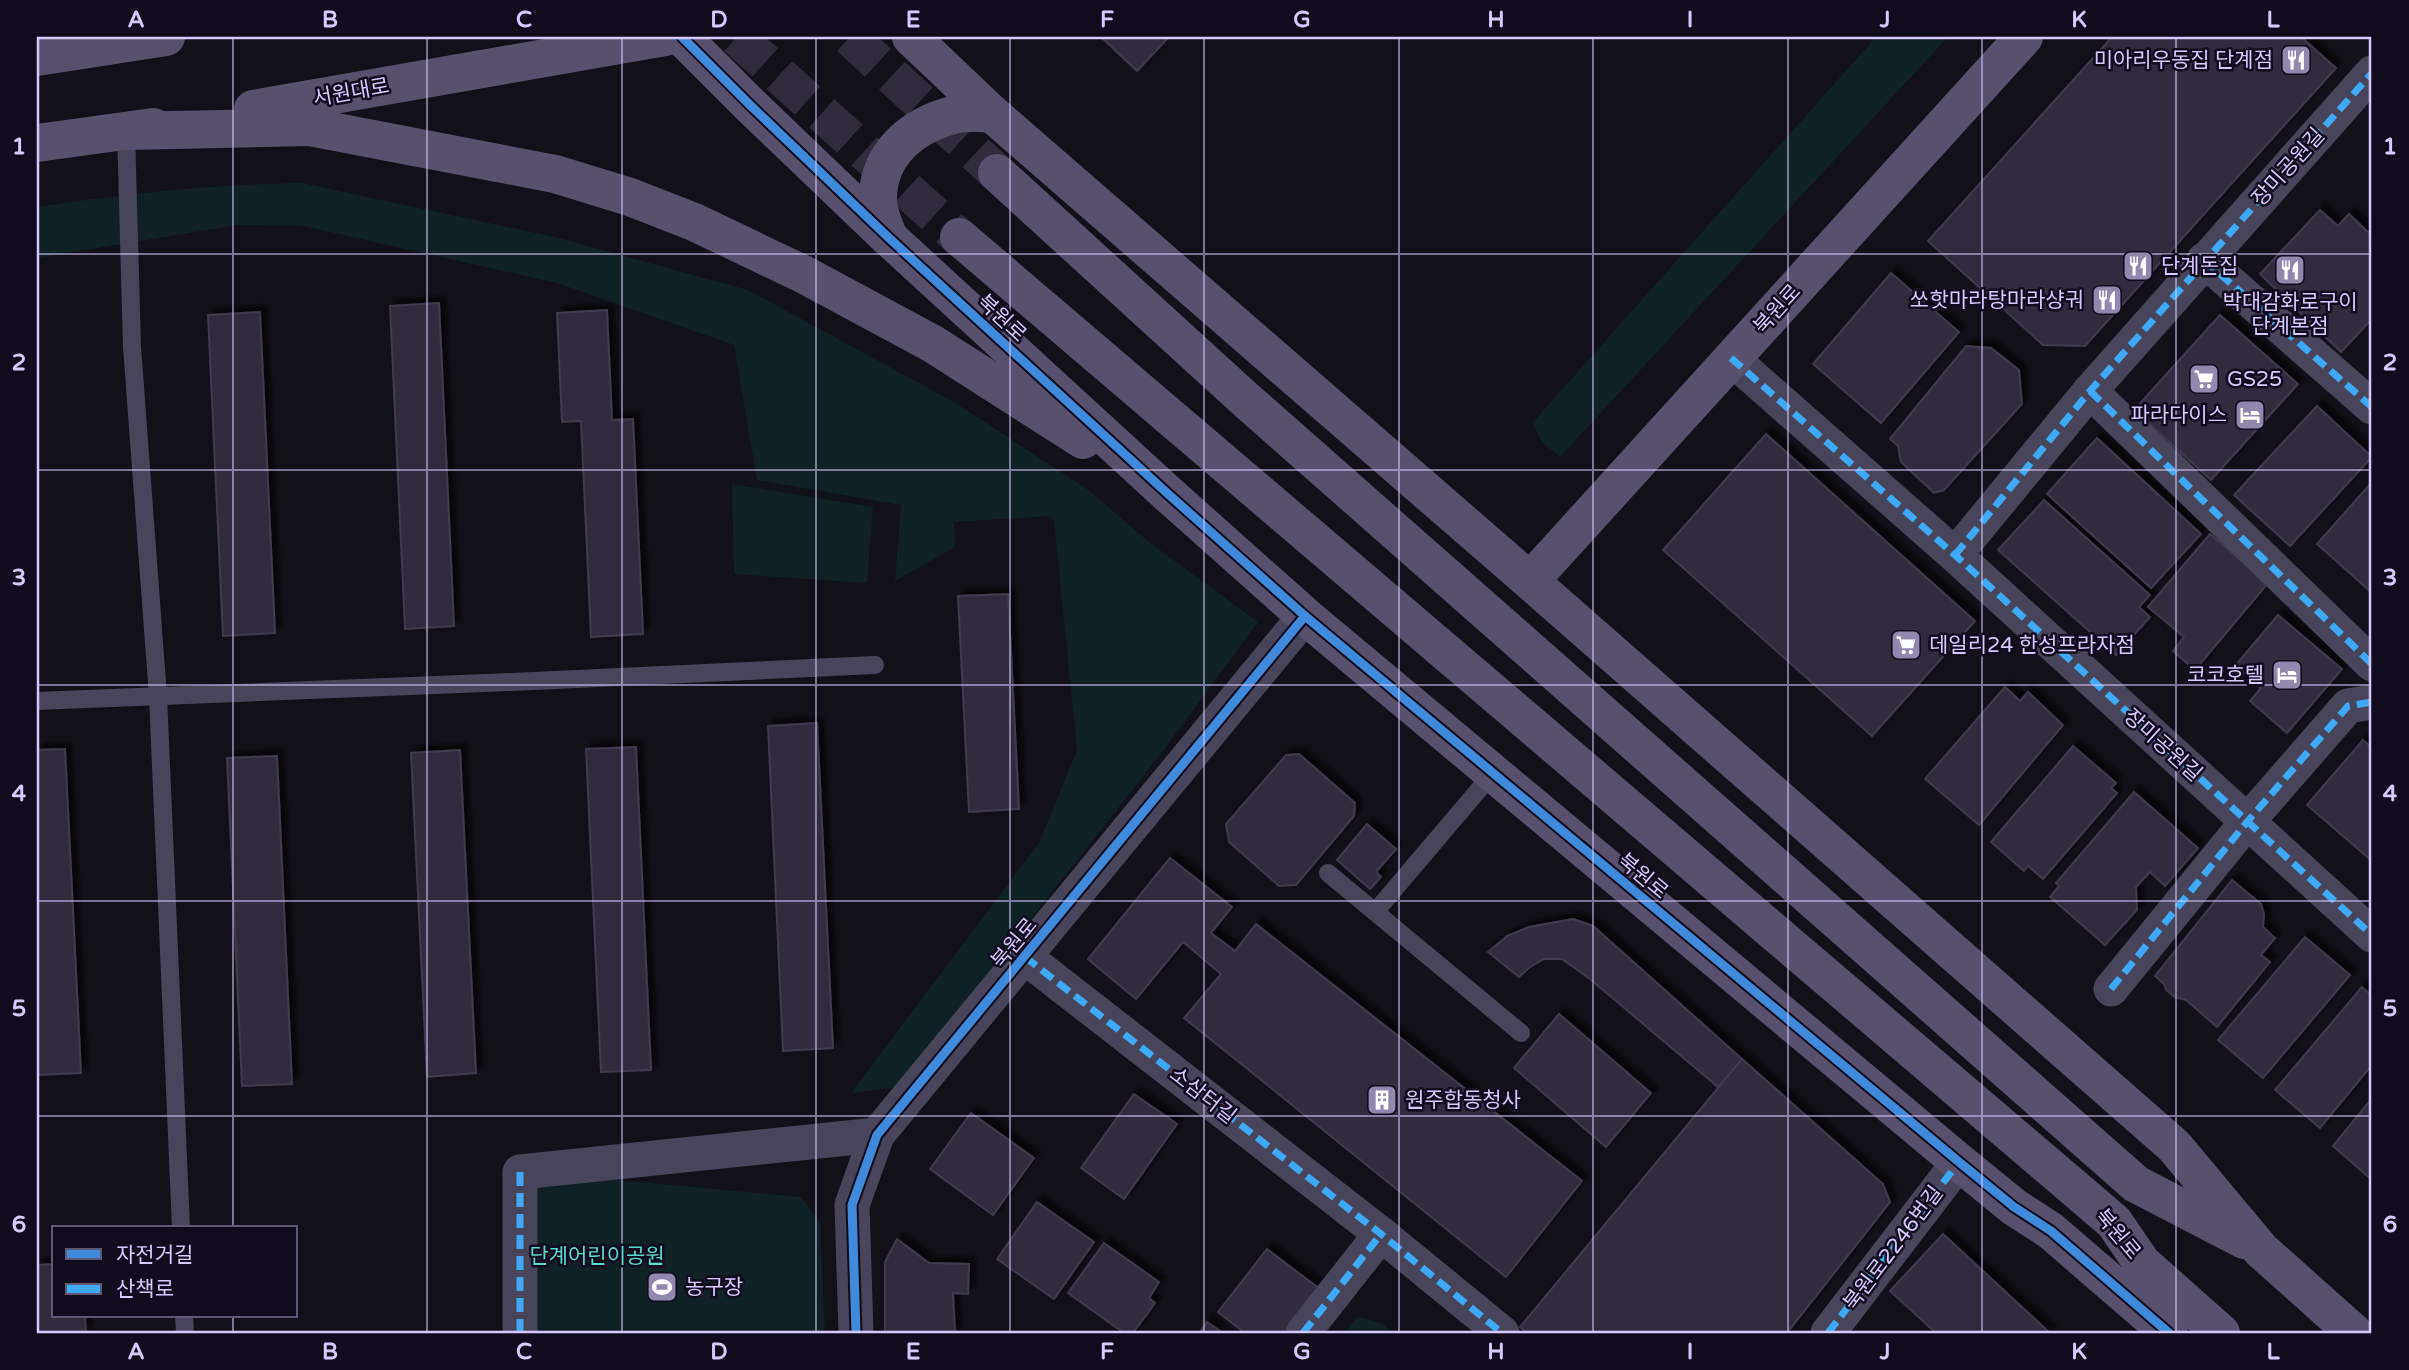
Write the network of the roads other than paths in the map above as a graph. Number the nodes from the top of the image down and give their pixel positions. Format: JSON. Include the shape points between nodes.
{"nodes":[{"id":1,"x":166,"y":37,"type":"edge"},
{"id":2,"x":665,"y":37,"type":"edge"},
{"id":3,"x":682,"y":37,"type":"edge"},
{"id":4,"x":911,"y":37,"type":"edge"},
{"id":5,"x":944,"y":37,"type":"edge"},
{"id":6,"x":2024,"y":37,"type":"edge"},
{"id":7,"x":37,"y":57,"type":"edge"},
{"id":8,"x":2372,"y":73,"type":"edge"},
{"id":9,"x":991,"y":113,"type":"junction"},
{"id":10,"x":126,"y":131,"type":"junction"},
{"id":11,"x":37,"y":143,"type":"edge"},
{"id":12,"x":997,"y":173,"type":"tunnel mouth"},
{"id":13,"x":959,"y":237,"type":"tunnel mouth"},
{"id":14,"x":889,"y":238,"type":"junction"},
{"id":15,"x":2204,"y":260,"type":"junction"},
{"id":16,"x":1731,"y":358,"type":"junction"},
{"id":17,"x":2090,"y":391,"type":"junction"},
{"id":18,"x":2372,"y":407,"type":"edge"},
{"id":19,"x":1167,"y":494,"type":"junction"},
{"id":20,"x":1955,"y":555,"type":"junction"},
{"id":21,"x":1530,"y":581,"type":"junction"},
{"id":22,"x":1305,"y":617,"type":"junction"},
{"id":23,"x":2372,"y":664,"type":"edge"},
{"id":24,"x":875,"y":665,"type":"dead end"},
{"id":25,"x":158,"y":696,"type":"junction"},
{"id":26,"x":37,"y":701,"type":"edge"},
{"id":27,"x":2372,"y":702,"type":"edge"},
{"id":28,"x":1493,"y":773,"type":"junction"},
{"id":29,"x":2247,"y":822,"type":"junction"},
{"id":30,"x":1328,"y":873,"type":"dead end"},
{"id":31,"x":1375,"y":912,"type":"junction"},
{"id":32,"x":2372,"y":935,"type":"edge"},
{"id":33,"x":1025,"y":957,"type":"junction"},
{"id":34,"x":2111,"y":989,"type":"dead end"},
{"id":35,"x":1521,"y":1033,"type":"dead end"},
{"id":36,"x":877,"y":1135,"type":"junction"},
{"id":37,"x":1959,"y":1162,"type":"junction"},
{"id":38,"x":181,"y":1226,"type":"edge"},
{"id":39,"x":2052,"y":1231,"type":"junction"},
{"id":40,"x":1381,"y":1234,"type":"junction"},
{"id":41,"x":2261,"y":1250,"type":"junction"},
{"id":42,"x":2142,"y":1263,"type":"junction"},
{"id":43,"x":520,"y":1333,"type":"edge"},
{"id":44,"x":856,"y":1333,"type":"edge"},
{"id":45,"x":1303,"y":1333,"type":"edge"},
{"id":46,"x":1502,"y":1333,"type":"edge"},
{"id":47,"x":1828,"y":1333,"type":"edge"},
{"id":48,"x":2169,"y":1333,"type":"edge"},
{"id":49,"x":2221,"y":1333,"type":"edge"},
{"id":50,"x":2354,"y":1333,"type":"edge"}],
"edges":[{"from":1,"to":7,"type":"street"},
{"from":2,"to":10,"type":"street","name":"서원대로"},
{"from":3,"to":14,"type":"street","name":"북원로"},
{"from":4,"to":9,"type":"street"},
{"from":5,"to":9,"type":"street"},
{"from":6,"to":16,"type":"street","name":"북원로"},
{"from":8,"to":15,"type":"street","name":"장미공원길"},
{"from":9,"to":14,"type":"street","via":[[955,114],[918,129],[892,151],[880,179],[878,204]]},
{"from":9,"to":21,"type":"street"},
{"from":10,"to":11,"type":"street","name":"서원대로"},
{"from":10,"to":19,"type":"street","via":[[310,127],[555,174],[630,197],[803,274],[933,344]]},
{"from":10,"to":25,"type":"lane","via":[[132,347]]},
{"from":12,"to":41,"type":"street","via":[[1245,400],[2136,1184]]},
{"from":13,"to":42,"type":"street","name":"북원로","via":[[2114,1222]]},
{"from":14,"to":19,"type":"street","name":"북원로"},
{"from":15,"to":17,"type":"street","name":"장미공원길"},
{"from":15,"to":18,"type":"street"},
{"from":16,"to":20,"type":"street","name":"장미공원길"},
{"from":16,"to":21,"type":"street","name":"북원로"},
{"from":17,"to":20,"type":"street","name":"장미공원길"},
{"from":17,"to":23,"type":"street"},
{"from":19,"to":22,"type":"street","name":"북원로"},
{"from":20,"to":29,"type":"street","name":"장미공원길"},
{"from":21,"to":41,"type":"street","via":[[2174,1146]]},
{"from":22,"to":28,"type":"street","name":"북원로"},
{"from":22,"to":33,"type":"street","name":"북원로"},
{"from":24,"to":25,"type":"lane"},
{"from":25,"to":26,"type":"lane"},
{"from":25,"to":38,"type":"lane"},
{"from":27,"to":29,"type":"street","via":[[2348,706]]},
{"from":28,"to":31,"type":"lane"},
{"from":28,"to":37,"type":"street","name":"북원로"},
{"from":29,"to":32,"type":"street","name":"장미공원길"},
{"from":29,"to":34,"type":"street"},
{"from":30,"to":31,"type":"lane"},
{"from":31,"to":35,"type":"lane"},
{"from":33,"to":36,"type":"street","name":"북원로"},
{"from":33,"to":40,"type":"street","name":"소삼터길"},
{"from":36,"to":43,"type":"street","via":[[520,1172]]},
{"from":36,"to":44,"type":"street","name":"북원로","via":[[852,1205]]},
{"from":37,"to":39,"type":"street","name":"북원로"},
{"from":37,"to":47,"type":"street","name":"북원로2246번길"},
{"from":39,"to":42,"type":"street"},
{"from":39,"to":48,"type":"street"},
{"from":40,"to":45,"type":"street"},
{"from":40,"to":46,"type":"street","name":"소삼터길"},
{"from":41,"to":50,"type":"street"},
{"from":42,"to":49,"type":"street","name":"북원로"}]}
